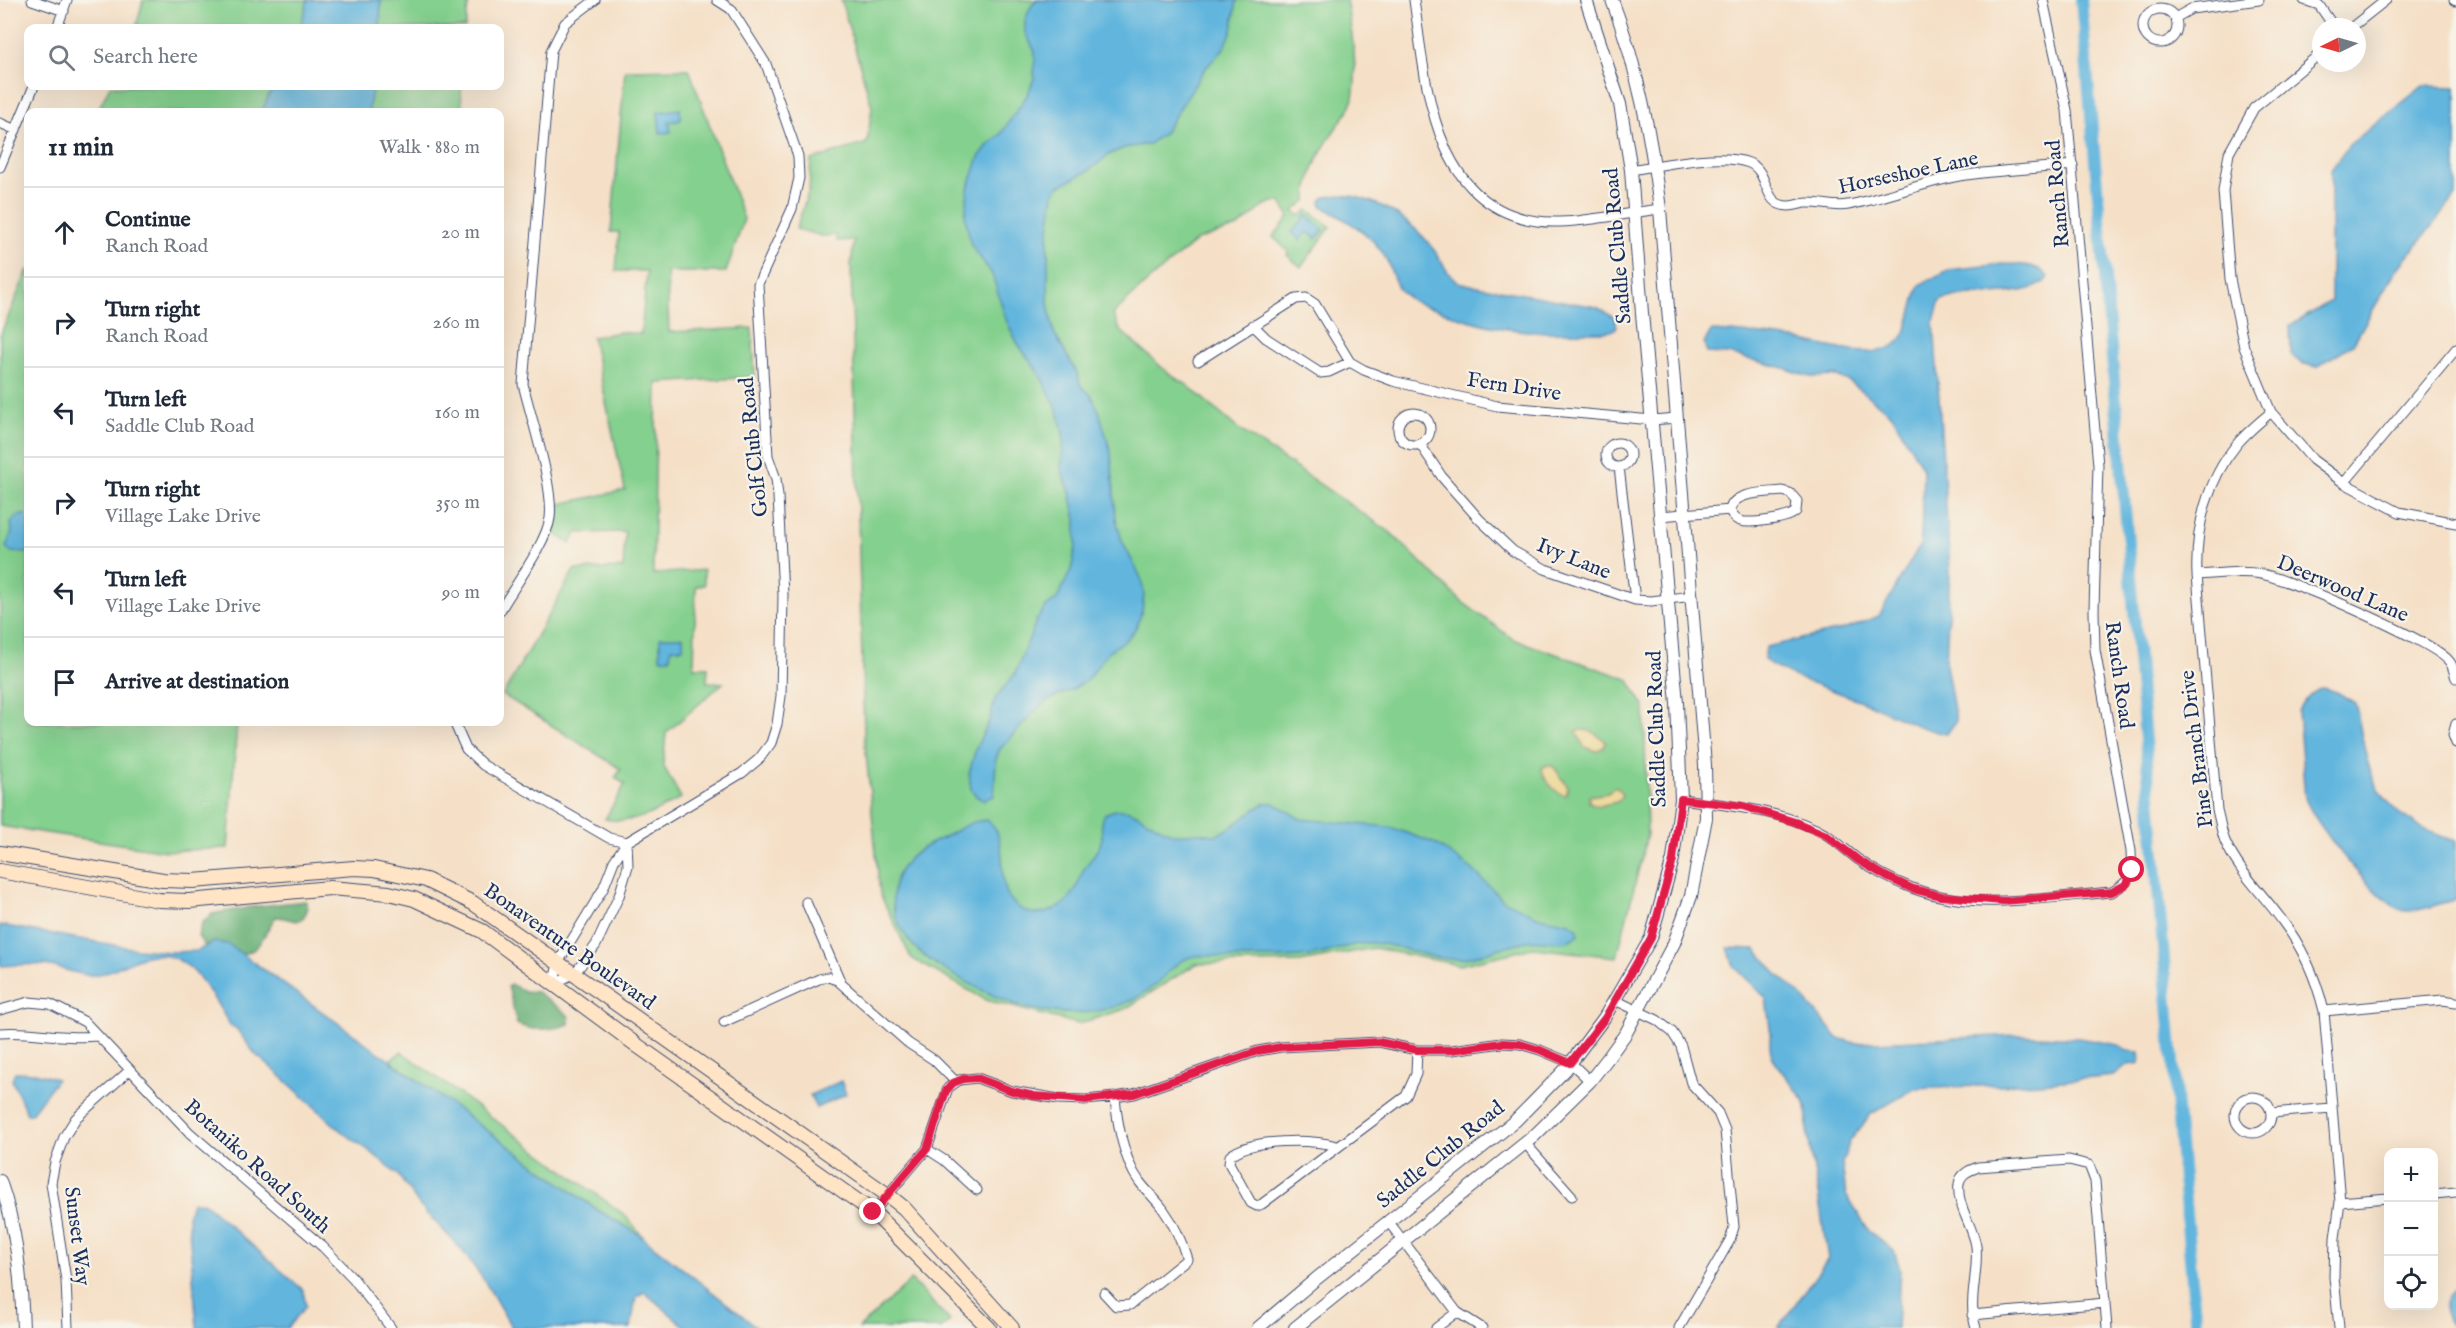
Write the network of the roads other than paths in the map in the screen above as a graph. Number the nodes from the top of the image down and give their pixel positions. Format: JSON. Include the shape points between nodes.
{"nodes":[{"id":1,"x":32,"y":0,"type":"edge"},
{"id":2,"x":67,"y":0,"type":"edge"},
{"id":3,"x":594,"y":0,"type":"edge"},
{"id":4,"x":717,"y":0,"type":"edge"},
{"id":5,"x":1414,"y":0,"type":"edge"},
{"id":6,"x":1586,"y":0,"type":"edge"},
{"id":7,"x":1612,"y":0,"type":"edge"},
{"id":8,"x":2043,"y":0,"type":"edge"},
{"id":9,"x":2259,"y":0,"type":"edge"},
{"id":10,"x":2304,"y":0,"type":"edge"},
{"id":11,"x":2386,"y":0,"type":"edge"},
{"id":12,"x":64,"y":11,"type":"junction"},
{"id":13,"x":2175,"y":18,"type":"dead end"},
{"id":14,"x":2328,"y":18,"type":"edge"},
{"id":15,"x":2363,"y":18,"type":"edge"},
{"id":16,"x":59,"y":24,"type":"edge"},
{"id":17,"x":2312,"y":60,"type":"edge"},
{"id":18,"x":32,"y":90,"type":"edge"},
{"id":19,"x":25,"y":108,"type":"edge"},
{"id":20,"x":24,"y":110,"type":"edge"},
{"id":21,"x":0,"y":123,"type":"edge"},
{"id":22,"x":16,"y":130,"type":"junction"},
{"id":23,"x":2073,"y":165,"type":"junction"},
{"id":24,"x":1654,"y":166,"type":"junction"},
{"id":25,"x":0,"y":167,"type":"edge"},
{"id":26,"x":1631,"y":170,"type":"junction"},
{"id":27,"x":1660,"y":209,"type":"junction"},
{"id":28,"x":1635,"y":212,"type":"junction"},
{"id":29,"x":1253,"y":326,"type":"junction"},
{"id":30,"x":2456,"y":349,"type":"edge"},
{"id":31,"x":1198,"y":361,"type":"dead end"},
{"id":32,"x":1350,"y":362,"type":"junction"},
{"id":33,"x":2271,"y":412,"type":"junction"},
{"id":34,"x":1677,"y":418,"type":"junction"},
{"id":35,"x":1652,"y":420,"type":"junction"},
{"id":36,"x":1420,"y":444,"type":"dead end"},
{"id":37,"x":1619,"y":467,"type":"dead end"},
{"id":38,"x":2344,"y":483,"type":"junction"},
{"id":39,"x":1730,"y":510,"type":"junction"},
{"id":40,"x":1685,"y":514,"type":"junction"},
{"id":41,"x":1660,"y":516,"type":"junction"},
{"id":42,"x":2456,"y":524,"type":"edge"},
{"id":43,"x":2197,"y":575,"type":"junction"},
{"id":44,"x":1693,"y":596,"type":"junction"},
{"id":45,"x":1668,"y":598,"type":"junction"},
{"id":46,"x":1635,"y":600,"type":"junction"},
{"id":47,"x":504,"y":603,"type":"edge"},
{"id":48,"x":2456,"y":678,"type":"edge"},
{"id":49,"x":2456,"y":724,"type":"edge"},
{"id":50,"x":456,"y":726,"type":"edge"},
{"id":51,"x":2456,"y":742,"type":"edge"},
{"id":52,"x":1681,"y":799,"type":"junction"},
{"id":53,"x":1706,"y":802,"type":"junction"},
{"id":54,"x":627,"y":842,"type":"junction"},
{"id":55,"x":0,"y":853,"type":"edge"},
{"id":56,"x":0,"y":871,"type":"edge"},
{"id":57,"x":603,"y":889,"type":"junction"},
{"id":58,"x":619,"y":896,"type":"junction"},
{"id":59,"x":806,"y":902,"type":"dead end"},
{"id":60,"x":559,"y":961,"type":"junction"},
{"id":61,"x":575,"y":973,"type":"junction"},
{"id":62,"x":553,"y":984,"type":"junction"},
{"id":63,"x":842,"y":984,"type":"junction"},
{"id":64,"x":1615,"y":1000,"type":"junction"},
{"id":65,"x":2456,"y":1002,"type":"edge"},
{"id":66,"x":0,"y":1010,"type":"edge"},
{"id":67,"x":1638,"y":1011,"type":"junction"},
{"id":68,"x":2324,"y":1011,"type":"junction"},
{"id":69,"x":724,"y":1022,"type":"dead end"},
{"id":70,"x":0,"y":1033,"type":"edge"},
{"id":71,"x":96,"y":1036,"type":"junction"},
{"id":72,"x":1417,"y":1050,"type":"junction"},
{"id":73,"x":1570,"y":1063,"type":"junction"},
{"id":74,"x":130,"y":1070,"type":"junction"},
{"id":75,"x":1590,"y":1081,"type":"junction"},
{"id":76,"x":956,"y":1082,"type":"junction"},
{"id":77,"x":1115,"y":1097,"type":"junction"},
{"id":78,"x":2332,"y":1108,"type":"junction"},
{"id":79,"x":2271,"y":1113,"type":"dead end"},
{"id":80,"x":1526,"y":1143,"type":"junction"},
{"id":81,"x":1337,"y":1146,"type":"junction"},
{"id":82,"x":927,"y":1149,"type":"junction"},
{"id":83,"x":1,"y":1185,"type":"edge"},
{"id":84,"x":978,"y":1190,"type":"dead end"},
{"id":85,"x":2456,"y":1192,"type":"edge"},
{"id":86,"x":2438,"y":1194,"type":"edge"},
{"id":87,"x":889,"y":1196,"type":"junction"},
{"id":88,"x":1572,"y":1196,"type":"dead end"},
{"id":89,"x":2384,"y":1198,"type":"edge"},
{"id":90,"x":2340,"y":1202,"type":"junction"},
{"id":91,"x":873,"y":1212,"type":"junction"},
{"id":92,"x":1388,"y":1221,"type":"junction"},
{"id":93,"x":1403,"y":1242,"type":"junction"},
{"id":94,"x":1104,"y":1293,"type":"dead end"},
{"id":95,"x":2105,"y":1303,"type":"junction"},
{"id":96,"x":1457,"y":1312,"type":"junction"},
{"id":97,"x":1972,"y":1315,"type":"junction"},
{"id":98,"x":23,"y":1328,"type":"edge"},
{"id":99,"x":68,"y":1328,"type":"edge"},
{"id":100,"x":391,"y":1328,"type":"edge"},
{"id":101,"x":989,"y":1328,"type":"edge"},
{"id":102,"x":1012,"y":1328,"type":"edge"},
{"id":103,"x":1258,"y":1328,"type":"edge"},
{"id":104,"x":1295,"y":1328,"type":"edge"},
{"id":105,"x":1436,"y":1328,"type":"edge"},
{"id":106,"x":1482,"y":1328,"type":"edge"},
{"id":107,"x":1678,"y":1328,"type":"edge"},
{"id":108,"x":1976,"y":1328,"type":"edge"},
{"id":109,"x":2108,"y":1328,"type":"edge"},
{"id":110,"x":2339,"y":1328,"type":"edge"}],
"edges":[{"from":1,"to":12,"type":"street"},
{"from":2,"to":12,"type":"street"},
{"from":3,"to":47,"type":"street","via":[[565,23],[551,51],[522,373],[550,494],[550,520]]},
{"from":4,"to":54,"type":"street","name":"Golf Club Road","via":[[731,9],[766,64],[798,156],[799,177],[792,209],[758,284],[768,456],[778,496],[783,595],[781,696],[771,743],[759,759]]},
{"from":5,"to":28,"type":"street","via":[[1436,125],[1446,154],[1464,179],[1486,200],[1511,215],[1539,221]]},
{"from":6,"to":26,"type":"street","name":"Saddle Club Road","via":[[1620,104]]},
{"from":7,"to":24,"type":"street","name":"Saddle Club Road","via":[[1640,84]]},
{"from":8,"to":23,"type":"street","name":"Ranch Road","via":[[2067,110]]},
{"from":9,"to":13,"type":"street","via":[[2191,9]]},
{"from":10,"to":14,"type":"street","via":[[2319,5]]},
{"from":11,"to":15,"type":"street"},
{"from":12,"to":16,"type":"street"},
{"from":17,"to":33,"type":"street","via":[[2253,108],[2229,153],[2223,191],[2230,279],[2244,346]]},
{"from":18,"to":19,"type":"street"},
{"from":20,"to":22,"type":"street"},
{"from":21,"to":22,"type":"street"},
{"from":22,"to":25,"type":"street"},
{"from":23,"to":24,"type":"street","name":"Horseshoe Lane","via":[[1959,176],[1868,201],[1832,206],[1780,205],[1771,200],[1752,164],[1737,160],[1695,160]]},
{"from":23,"to":53,"type":"street","name":"Ranch Road","via":[[2098,465],[2095,650],[2132,850],[2127,884],[2112,892],[2003,901],[1941,896],[1887,877],[1826,835],[1795,822],[1742,806]]},
{"from":24,"to":26,"type":"street","name":"Horseshoe Lane"},
{"from":24,"to":27,"type":"street","name":"Saddle Club Road"},
{"from":26,"to":28,"type":"street","name":"Saddle Club Road"},
{"from":27,"to":28,"type":"street"},
{"from":27,"to":34,"type":"street","name":"Saddle Club Road"},
{"from":28,"to":35,"type":"street","name":"Saddle Club Road"},
{"from":29,"to":31,"type":"street"},
{"from":29,"to":32,"type":"street","via":[[1320,373]]},
{"from":29,"to":32,"type":"street","via":[[1296,299],[1306,298],[1315,304]]},
{"from":30,"to":38,"type":"street"},
{"from":32,"to":35,"type":"street","name":"Fern Drive","via":[[1393,381],[1497,406]]},
{"from":33,"to":38,"type":"street","via":[[2313,460]]},
{"from":33,"to":43,"type":"street","name":"Pine Branch Drive","via":[[2238,443],[2210,490],[2196,547]]},
{"from":34,"to":35,"type":"street","name":"Fern Drive"},
{"from":34,"to":40,"type":"street","name":"Saddle Club Road"},
{"from":35,"to":41,"type":"street","name":"Saddle Club Road"},
{"from":36,"to":46,"type":"street","name":"Ivy Lane","via":[[1442,477],[1513,551],[1545,569]]},
{"from":37,"to":46,"type":"street"},
{"from":38,"to":42,"type":"street","via":[[2399,512]]},
{"from":39,"to":39,"type":"street","via":[[1743,521],[1790,517],[1797,507],[1795,497],[1782,491],[1742,496]]},
{"from":39,"to":40,"type":"street"},
{"from":40,"to":41,"type":"street"},
{"from":40,"to":44,"type":"street","name":"Saddle Club Road"},
{"from":41,"to":45,"type":"street","name":"Saddle Club Road"},
{"from":43,"to":48,"type":"street","name":"Deerwood Lane","via":[[2251,573],[2290,582],[2427,644],[2450,662]]},
{"from":43,"to":68,"type":"street","name":"Pine Branch Drive","via":[[2216,799],[2225,841],[2244,875],[2282,920],[2303,954]]},
{"from":44,"to":45,"type":"street","name":"Ivy Lane"},
{"from":44,"to":53,"type":"street","name":"Saddle Club Road"},
{"from":45,"to":46,"type":"street","name":"Ivy Lane"},
{"from":45,"to":52,"type":"street","name":"Saddle Club Road"},
{"from":49,"to":51,"type":"street"},
{"from":50,"to":54,"type":"street","via":[[466,749],[483,765],[609,838]]},
{"from":52,"to":53,"type":"street","name":"Ranch Road"},
{"from":52,"to":64,"type":"street","name":"Saddle Club Road","via":[[1673,860],[1651,938]]},
{"from":53,"to":67,"type":"street","name":"Saddle Club Road","via":[[1691,896],[1674,943]]},
{"from":54,"to":57,"type":"street","name":"Golf Club Road"},
{"from":54,"to":58,"type":"street","via":[[628,866]]},
{"from":55,"to":60,"type":"main road","name":"Bonaventure Boulevard","via":[[163,880],[337,869],[398,873],[426,880],[473,903]]},
{"from":56,"to":62,"type":"main road","name":"Bonaventure Boulevard","via":[[159,900],[189,901],[330,888],[389,893],[414,899],[482,931]]},
{"from":57,"to":58,"type":"street"},
{"from":57,"to":60,"type":"street","name":"Golf Club Road"},
{"from":58,"to":61,"type":"street","via":[[596,945]]},
{"from":59,"to":63,"type":"street"},
{"from":60,"to":61,"type":"main road","name":"Bonaventure Boulevard"},
{"from":60,"to":62,"type":"street","name":"Golf Club Road"},
{"from":61,"to":62,"type":"street"},
{"from":61,"to":87,"type":"main road","name":"Bonaventure Boulevard"},
{"from":62,"to":91,"type":"main road","name":"Bonaventure Boulevard"},
{"from":63,"to":69,"type":"street","via":[[832,978],[819,979]]},
{"from":63,"to":76,"type":"street"},
{"from":64,"to":67,"type":"street"},
{"from":64,"to":73,"type":"street","name":"Saddle Club Road"},
{"from":65,"to":68,"type":"street"},
{"from":66,"to":71,"type":"street","name":"Botaniko Road South","via":[[29,1002],[50,1004],[85,1022]]},
{"from":67,"to":75,"type":"street","name":"Saddle Club Road"},
{"from":67,"to":107,"type":"street","via":[[1672,1032],[1681,1046],[1691,1083],[1718,1113],[1725,1130],[1734,1227]]},
{"from":68,"to":78,"type":"street","name":"Pine Branch Drive"},
{"from":70,"to":71,"type":"street"},
{"from":71,"to":74,"type":"street","name":"Botaniko Road South"},
{"from":72,"to":73,"type":"street","via":[[1520,1044]]},
{"from":72,"to":77,"type":"street","via":[[1379,1042],[1281,1047]]},
{"from":72,"to":81,"type":"street","via":[[1416,1074],[1406,1096]]},
{"from":73,"to":75,"type":"street"},
{"from":73,"to":92,"type":"street","name":"Saddle Club Road","via":[[1515,1121]]},
{"from":74,"to":99,"type":"street","name":"Sunset Way","via":[[76,1118],[55,1162],[51,1183],[66,1280]]},
{"from":74,"to":100,"type":"street","name":"Botaniko Road South","via":[[190,1133],[323,1247],[353,1278]]},
{"from":75,"to":80,"type":"street","name":"Saddle Club Road"},
{"from":76,"to":77,"type":"street","via":[[977,1078],[1012,1091],[1058,1100]]},
{"from":76,"to":82,"type":"street","via":[[944,1095]]},
{"from":77,"to":94,"type":"street","via":[[1130,1166],[1163,1209],[1187,1259],[1130,1305],[1116,1306]]},
{"from":78,"to":79,"type":"street"},
{"from":78,"to":90,"type":"street","name":"Pine Branch Drive"},
{"from":80,"to":88,"type":"street"},
{"from":80,"to":93,"type":"street","name":"Saddle Club Road"},
{"from":81,"to":81,"type":"street","via":[[1257,1206],[1251,1203],[1229,1163],[1236,1152],[1273,1142],[1302,1140]]},
{"from":82,"to":84,"type":"street"},
{"from":82,"to":87,"type":"street"},
{"from":83,"to":98,"type":"street","via":[[21,1278]]},
{"from":85,"to":86,"type":"street"},
{"from":87,"to":91,"type":"street"},
{"from":87,"to":102,"type":"main road","name":"Bonaventure Boulevard"},
{"from":89,"to":90,"type":"street"},
{"from":90,"to":110,"type":"street","name":"Pine Branch Drive","via":[[2334,1268]]},
{"from":91,"to":101,"type":"main road","name":"Bonaventure Boulevard"},
{"from":92,"to":93,"type":"street"},
{"from":92,"to":103,"type":"street","name":"Saddle Club Road"},
{"from":93,"to":96,"type":"street"},
{"from":93,"to":104,"type":"street","name":"Saddle Club Road"},
{"from":95,"to":97,"type":"street"},
{"from":95,"to":97,"type":"street","via":[[2095,1182],[2089,1165],[2069,1160],[1978,1167],[1965,1172],[1959,1182],[1959,1198],[1975,1241],[1977,1259]]},
{"from":95,"to":109,"type":"street"},
{"from":96,"to":105,"type":"street"},
{"from":96,"to":106,"type":"street"},
{"from":97,"to":108,"type":"street"}]}
